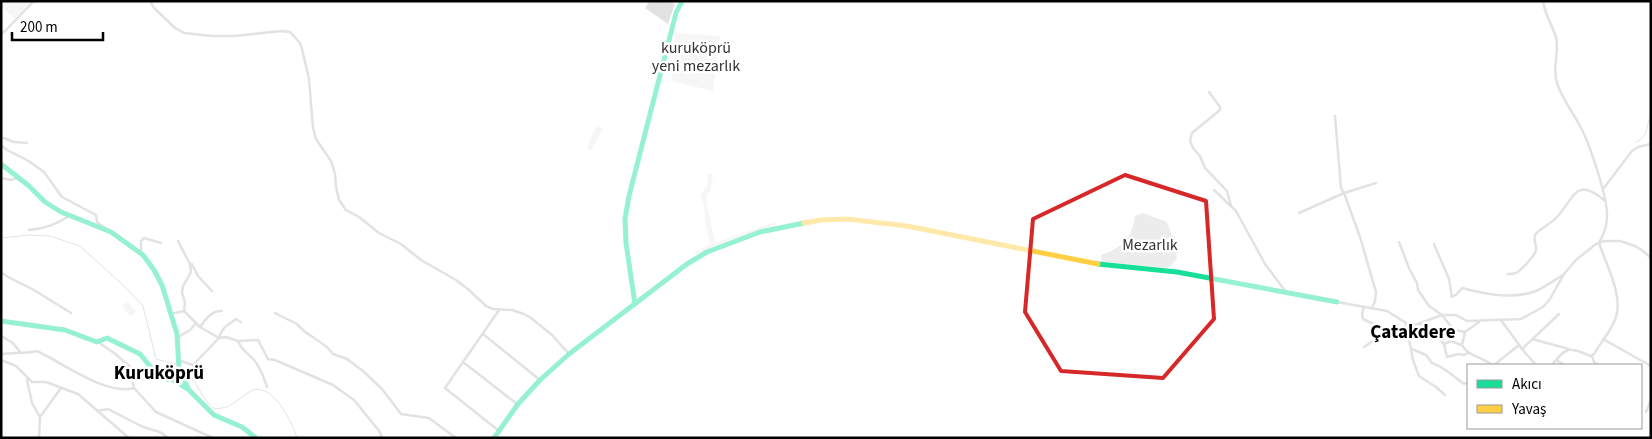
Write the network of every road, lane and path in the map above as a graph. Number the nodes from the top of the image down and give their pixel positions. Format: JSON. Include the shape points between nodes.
{"nodes":[{"id":1,"x":34,"y":1,"type":"edge"},
{"id":2,"x":150,"y":1,"type":"edge"},
{"id":3,"x":682,"y":1,"type":"edge"},
{"id":4,"x":1543,"y":1,"type":"edge"},
{"id":5,"x":1,"y":35,"type":"edge"},
{"id":6,"x":1209,"y":92,"type":"dead end"},
{"id":7,"x":1335,"y":116,"type":"dead end"},
{"id":8,"x":1,"y":137,"type":"edge"},
{"id":9,"x":27,"y":143,"type":"dead end"},
{"id":10,"x":1651,"y":144,"type":"edge"},
{"id":11,"x":1,"y":145,"type":"edge"},
{"id":12,"x":1,"y":164,"type":"edge"},
{"id":13,"x":1,"y":178,"type":"edge"},
{"id":14,"x":19,"y":178,"type":"junction"},
{"id":15,"x":1376,"y":183,"type":"dead end"},
{"id":16,"x":1214,"y":190,"type":"dead end"},
{"id":17,"x":1602,"y":190,"type":"junction"},
{"id":18,"x":1344,"y":193,"type":"junction"},
{"id":19,"x":1605,"y":201,"type":"junction"},
{"id":20,"x":1231,"y":206,"type":"junction"},
{"id":21,"x":1299,"y":213,"type":"dead end"},
{"id":22,"x":69,"y":216,"type":"junction"},
{"id":23,"x":29,"y":230,"type":"dead end"},
{"id":24,"x":110,"y":232,"type":"junction"},
{"id":25,"x":178,"y":241,"type":"dead end"},
{"id":26,"x":1399,"y":242,"type":"dead end"},
{"id":27,"x":161,"y":243,"type":"dead end"},
{"id":28,"x":1599,"y":243,"type":"junction"},
{"id":29,"x":1434,"y":244,"type":"dead end"},
{"id":30,"x":141,"y":254,"type":"junction"},
{"id":31,"x":1651,"y":258,"type":"edge"},
{"id":32,"x":190,"y":264,"type":"junction"},
{"id":33,"x":1,"y":272,"type":"edge"},
{"id":34,"x":1508,"y":274,"type":"dead end"},
{"id":35,"x":1564,"y":274,"type":"junction"},
{"id":36,"x":212,"y":291,"type":"dead end"},
{"id":37,"x":1286,"y":292,"type":"junction"},
{"id":38,"x":1337,"y":302,"type":"joint"},
{"id":39,"x":634,"y":304,"type":"junction"},
{"id":40,"x":1364,"y":307,"type":"junction"},
{"id":41,"x":1372,"y":308,"type":"junction"},
{"id":42,"x":499,"y":310,"type":"junction"},
{"id":43,"x":184,"y":311,"type":"junction"},
{"id":44,"x":222,"y":311,"type":"dead end"},
{"id":45,"x":71,"y":313,"type":"dead end"},
{"id":46,"x":170,"y":314,"type":"junction"},
{"id":47,"x":276,"y":314,"type":"dead end"},
{"id":48,"x":1559,"y":314,"type":"dead end"},
{"id":49,"x":1442,"y":315,"type":"junction"},
{"id":50,"x":1501,"y":320,"type":"junction"},
{"id":51,"x":1,"y":321,"type":"edge"},
{"id":52,"x":241,"y":322,"type":"dead end"},
{"id":53,"x":1481,"y":322,"type":"junction"},
{"id":54,"x":196,"y":323,"type":"junction"},
{"id":55,"x":1406,"y":323,"type":"junction"},
{"id":56,"x":1419,"y":324,"type":"junction"},
{"id":57,"x":200,"y":327,"type":"junction"},
{"id":58,"x":1465,"y":332,"type":"junction"},
{"id":59,"x":483,"y":334,"type":"junction"},
{"id":60,"x":1,"y":336,"type":"edge"},
{"id":61,"x":177,"y":338,"type":"junction"},
{"id":62,"x":219,"y":338,"type":"junction"},
{"id":63,"x":1532,"y":339,"type":"junction"},
{"id":64,"x":1603,"y":339,"type":"junction"},
{"id":65,"x":238,"y":341,"type":"junction"},
{"id":66,"x":97,"y":342,"type":"junction"},
{"id":67,"x":1444,"y":344,"type":"junction"},
{"id":68,"x":1462,"y":345,"type":"junction"},
{"id":69,"x":1519,"y":345,"type":"junction"},
{"id":70,"x":1364,"y":347,"type":"dead end"},
{"id":71,"x":1412,"y":349,"type":"junction"},
{"id":72,"x":1522,"y":349,"type":"junction"},
{"id":73,"x":1569,"y":349,"type":"junction"},
{"id":74,"x":20,"y":352,"type":"junction"},
{"id":75,"x":1468,"y":352,"type":"junction"},
{"id":76,"x":1,"y":354,"type":"edge"},
{"id":77,"x":569,"y":354,"type":"junction"},
{"id":78,"x":1592,"y":356,"type":"junction"},
{"id":79,"x":1,"y":360,"type":"edge"},
{"id":80,"x":178,"y":360,"type":"junction"},
{"id":81,"x":1556,"y":360,"type":"junction"},
{"id":82,"x":463,"y":362,"type":"junction"},
{"id":83,"x":1492,"y":364,"type":"edge"},
{"id":84,"x":1494,"y":364,"type":"edge"},
{"id":85,"x":1535,"y":364,"type":"edge"},
{"id":86,"x":1553,"y":364,"type":"edge"},
{"id":87,"x":1562,"y":364,"type":"edge"},
{"id":88,"x":1597,"y":364,"type":"edge"},
{"id":89,"x":193,"y":365,"type":"junction"},
{"id":90,"x":1651,"y":366,"type":"edge"},
{"id":91,"x":153,"y":370,"type":"junction"},
{"id":92,"x":140,"y":374,"type":"junction"},
{"id":93,"x":27,"y":378,"type":"junction"},
{"id":94,"x":186,"y":378,"type":"junction"},
{"id":95,"x":540,"y":380,"type":"junction"},
{"id":96,"x":1467,"y":382,"type":"edge"},
{"id":97,"x":62,"y":387,"type":"junction"},
{"id":98,"x":267,"y":387,"type":"dead end"},
{"id":99,"x":134,"y":388,"type":"junction"},
{"id":100,"x":189,"y":390,"type":"junction"},
{"id":101,"x":1445,"y":396,"type":"dead end"},
{"id":102,"x":1651,"y":400,"type":"edge"},
{"id":103,"x":518,"y":404,"type":"junction"},
{"id":104,"x":97,"y":411,"type":"junction"},
{"id":105,"x":1646,"y":412,"type":"dead end"},
{"id":106,"x":40,"y":417,"type":"junction"},
{"id":107,"x":499,"y":431,"type":"junction"},
{"id":108,"x":39,"y":438,"type":"edge"},
{"id":109,"x":129,"y":438,"type":"edge"},
{"id":110,"x":168,"y":438,"type":"edge"},
{"id":111,"x":213,"y":438,"type":"edge"},
{"id":112,"x":256,"y":438,"type":"edge"},
{"id":113,"x":382,"y":438,"type":"edge"},
{"id":114,"x":456,"y":438,"type":"edge"},
{"id":115,"x":494,"y":438,"type":"edge"}],
"edges":[{"from":1,"to":5,"type":"street"},
{"from":2,"to":42,"type":"street","via":[[174,28],[184,33],[234,36],[290,32],[302,49],[309,79],[313,128],[316,139],[331,161],[342,206],[379,233],[456,280],[486,306]]},
{"from":3,"to":39,"type":"street","via":[[676,13],[625,219]]},
{"from":4,"to":17,"type":"street","via":[[1556,38],[1554,66],[1557,85],[1581,127]]},
{"from":6,"to":20,"type":"street","via":[[1220,110],[1192,133],[1190,140],[1206,168],[1227,191]]},
{"from":7,"to":18,"type":"street"},
{"from":8,"to":9,"type":"street"},
{"from":10,"to":17,"type":"street","via":[[1632,150]]},
{"from":11,"to":24,"type":"street","via":[[44,172],[62,197],[96,215],[97,222]]},
{"from":12,"to":14,"type":"street"},
{"from":13,"to":14,"type":"street"},
{"from":14,"to":22,"type":"street","via":[[45,202]]},
{"from":15,"to":18,"type":"street"},
{"from":16,"to":20,"type":"street"},
{"from":17,"to":19,"type":"street"},
{"from":18,"to":21,"type":"street"},
{"from":18,"to":41,"type":"street","via":[[1376,292]]},
{"from":19,"to":28,"type":"street","via":[[1607,219]]},
{"from":19,"to":34,"type":"street","via":[[1587,189],[1577,192],[1555,219],[1535,236],[1536,250],[1532,258],[1515,274]]},
{"from":20,"to":37,"type":"street","via":[[1265,264]]},
{"from":22,"to":23,"type":"street","via":[[41,229]]},
{"from":22,"to":24,"type":"street"},
{"from":24,"to":30,"type":"street"},
{"from":25,"to":32,"type":"street"},
{"from":26,"to":49,"type":"street","via":[[1418,290],[1429,306]]},
{"from":27,"to":30,"type":"street","via":[[144,238]]},
{"from":28,"to":31,"type":"street","via":[[1612,240],[1627,244]]},
{"from":28,"to":35,"type":"street","via":[[1576,260]]},
{"from":28,"to":64,"type":"street","via":[[1616,289],[1618,304],[1616,318]]},
{"from":29,"to":35,"type":"street","via":[[1449,279],[1452,297],[1462,288],[1517,295],[1536,290]]},
{"from":30,"to":46,"type":"street","via":[[162,285]]},
{"from":32,"to":36,"type":"street"},
{"from":32,"to":43,"type":"street","via":[[191,272],[182,293]]},
{"from":33,"to":45,"type":"street"},
{"from":35,"to":50,"type":"street","via":[[1543,307],[1521,319]]},
{"from":37,"to":38,"type":"street"},
{"from":37,"to":39,"type":"street","via":[[1177,272],[1093,263],[907,226],[847,219],[791,225],[730,242],[687,264]]},
{"from":38,"to":40,"type":"street"},
{"from":39,"to":77,"type":"street"},
{"from":40,"to":41,"type":"street"},
{"from":40,"to":70,"type":"street","via":[[1363,319],[1384,331]]},
{"from":41,"to":55,"type":"street","via":[[1386,311]]},
{"from":42,"to":59,"type":"street"},
{"from":42,"to":77,"type":"street","via":[[512,310],[531,318]]},
{"from":43,"to":46,"type":"street"},
{"from":43,"to":54,"type":"street"},
{"from":44,"to":57,"type":"street","via":[[216,311]]},
{"from":46,"to":61,"type":"street"},
{"from":47,"to":114,"type":"street","via":[[297,324],[333,354],[347,359],[363,371],[401,414],[429,418]]},
{"from":48,"to":63,"type":"street"},
{"from":49,"to":53,"type":"street"},
{"from":49,"to":56,"type":"street"},
{"from":49,"to":58,"type":"street","via":[[1455,330]]},
{"from":50,"to":53,"type":"street"},
{"from":50,"to":69,"type":"street"},
{"from":51,"to":66,"type":"street","via":[[66,330]]},
{"from":52,"to":62,"type":"street","via":[[236,319],[220,332]]},
{"from":53,"to":58,"type":"street"},
{"from":54,"to":57,"type":"street"},
{"from":54,"to":61,"type":"street"},
{"from":55,"to":56,"type":"street"},
{"from":55,"to":71,"type":"street"},
{"from":56,"to":67,"type":"street"},
{"from":57,"to":62,"type":"street"},
{"from":58,"to":68,"type":"street"},
{"from":59,"to":82,"type":"street"},
{"from":59,"to":95,"type":"street"},
{"from":60,"to":74,"type":"street"},
{"from":61,"to":80,"type":"street"},
{"from":62,"to":65,"type":"street"},
{"from":62,"to":89,"type":"street"},
{"from":63,"to":72,"type":"street"},
{"from":63,"to":73,"type":"street"},
{"from":64,"to":78,"type":"street"},
{"from":64,"to":90,"type":"street"},
{"from":65,"to":98,"type":"street","via":[[262,372]]},
{"from":65,"to":113,"type":"street","via":[[258,340],[268,359],[333,385],[354,400]]},
{"from":66,"to":91,"type":"street","via":[[107,338],[140,354]]},
{"from":66,"to":92,"type":"street"},
{"from":67,"to":68,"type":"street","via":[[1451,341]]},
{"from":67,"to":75,"type":"street","via":[[1447,357]]},
{"from":68,"to":75,"type":"street"},
{"from":69,"to":72,"type":"street"},
{"from":69,"to":84,"type":"street"},
{"from":71,"to":96,"type":"street","via":[[1426,355],[1432,363],[1440,365],[1464,384]]},
{"from":71,"to":101,"type":"street","via":[[1419,376]]},
{"from":72,"to":85,"type":"street"},
{"from":73,"to":78,"type":"street"},
{"from":73,"to":81,"type":"street"},
{"from":74,"to":76,"type":"street"},
{"from":74,"to":99,"type":"street","via":[[38,351],[107,386]]},
{"from":75,"to":83,"type":"street"},
{"from":77,"to":95,"type":"street"},
{"from":78,"to":88,"type":"street"},
{"from":79,"to":93,"type":"street","via":[[16,366]]},
{"from":80,"to":89,"type":"street"},
{"from":80,"to":94,"type":"street","via":[[179,369]]},
{"from":81,"to":86,"type":"street"},
{"from":81,"to":87,"type":"street"},
{"from":82,"to":103,"type":"street"},
{"from":82,"to":107,"type":"street","via":[[445,388]]},
{"from":89,"to":94,"type":"street"},
{"from":91,"to":92,"type":"street"},
{"from":91,"to":100,"type":"street"},
{"from":92,"to":99,"type":"street","via":[[132,380]]},
{"from":93,"to":97,"type":"street","via":[[32,382]]},
{"from":93,"to":106,"type":"street","via":[[32,403]]},
{"from":94,"to":100,"type":"street"},
{"from":95,"to":103,"type":"street"},
{"from":97,"to":104,"type":"street","via":[[78,394]]},
{"from":97,"to":106,"type":"street"},
{"from":99,"to":111,"type":"street","via":[[156,412]]},
{"from":100,"to":112,"type":"street","via":[[214,414],[242,427]]},
{"from":102,"to":105,"type":"street"},
{"from":103,"to":107,"type":"street"},
{"from":104,"to":109,"type":"street"},
{"from":104,"to":110,"type":"street","via":[[108,409]]},
{"from":106,"to":108,"type":"street"},
{"from":107,"to":115,"type":"street"}]}
